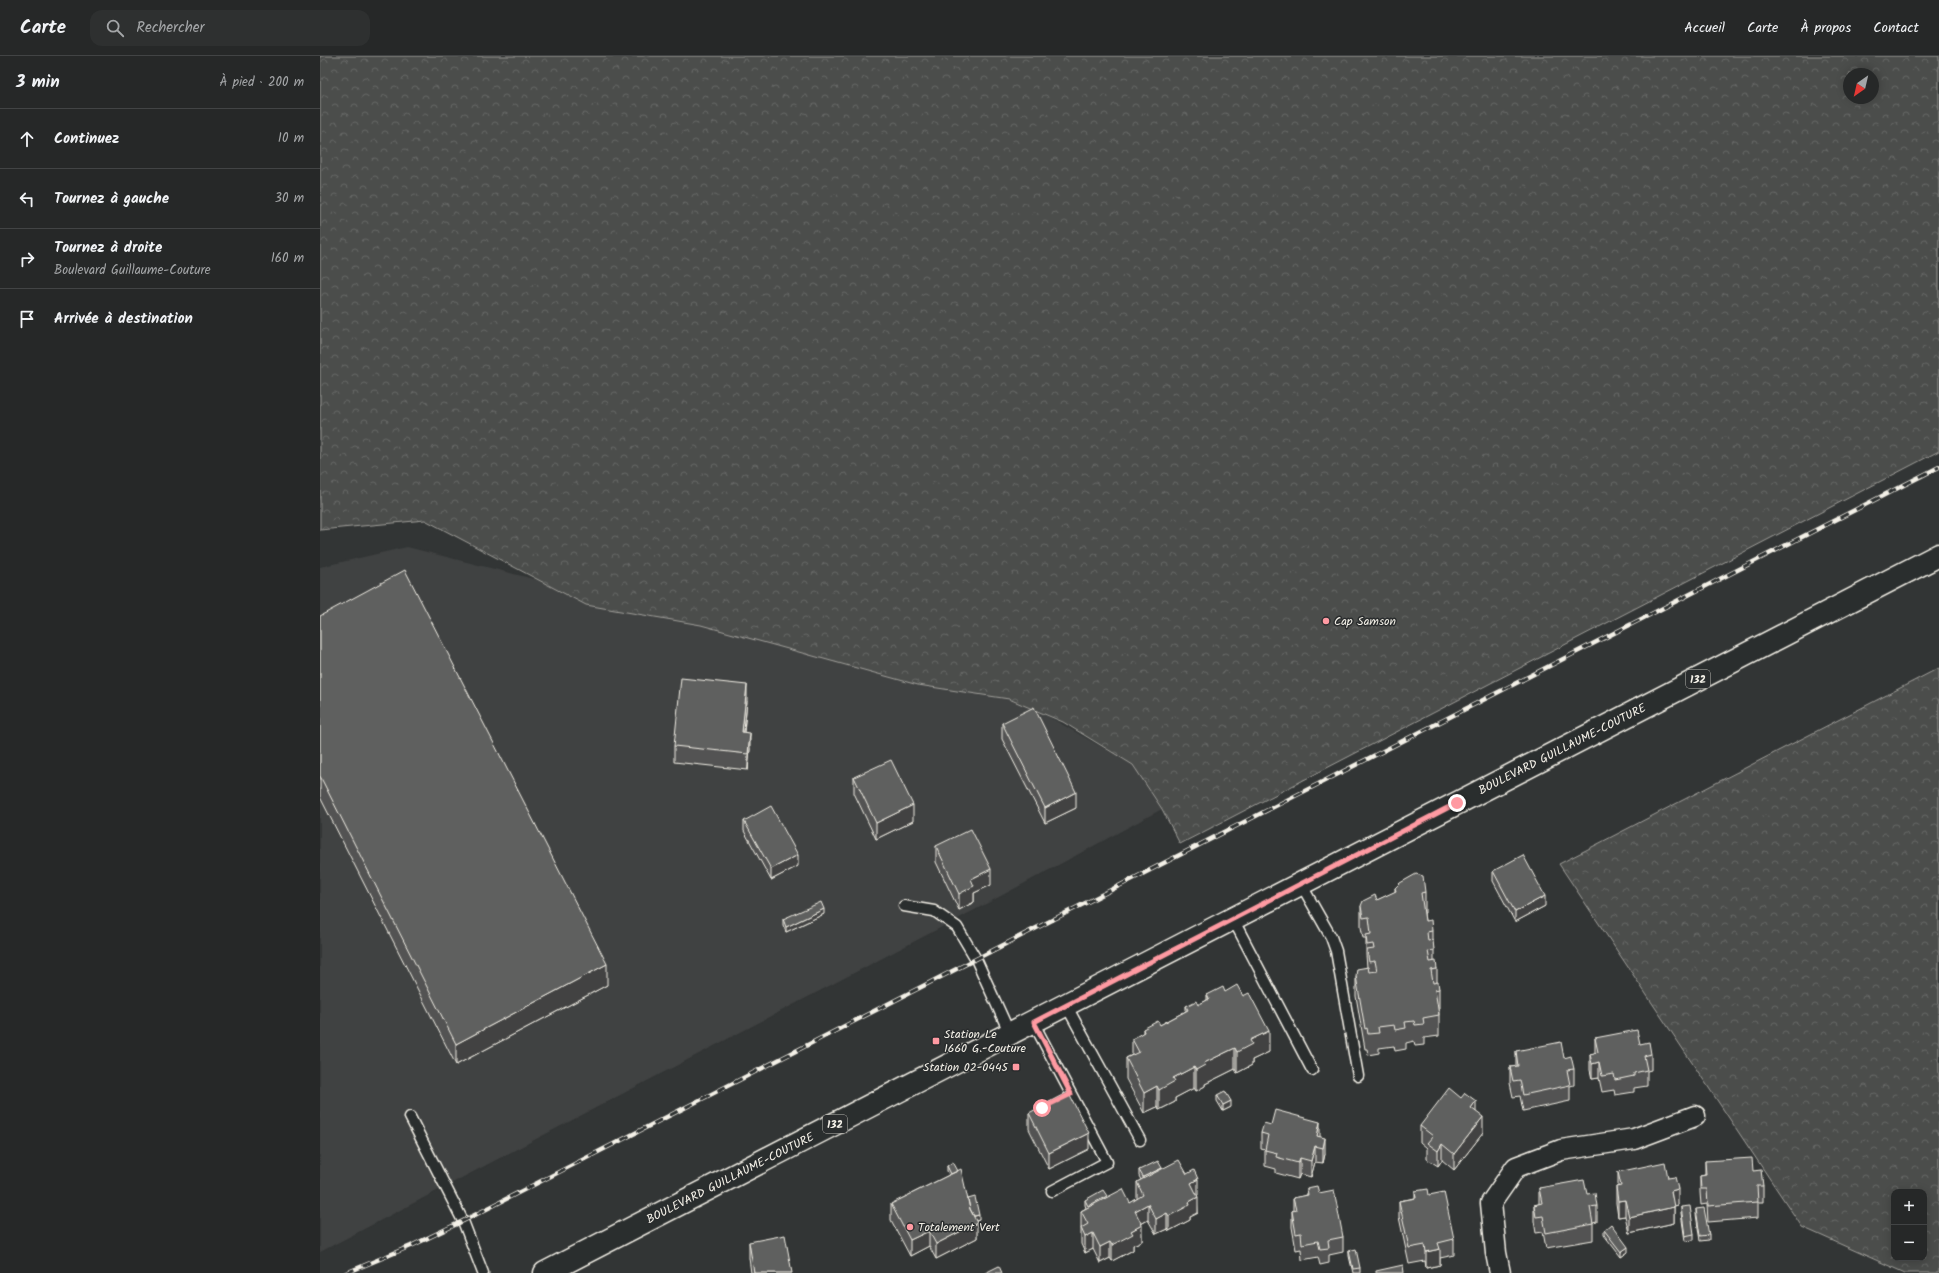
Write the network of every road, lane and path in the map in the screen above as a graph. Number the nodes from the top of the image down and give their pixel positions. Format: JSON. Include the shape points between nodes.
{"nodes":[{"id":1,"x":1939,"y":555,"type":"edge"},
{"id":2,"x":1301,"y":884,"type":"junction"},
{"id":3,"x":904,"y":906,"type":"dead end"},
{"id":4,"x":1233,"y":919,"type":"junction"},
{"id":5,"x":1066,"y":1005,"type":"junction"},
{"id":6,"x":1034,"y":1022,"type":"junction"},
{"id":7,"x":1010,"y":1034,"type":"junction"},
{"id":8,"x":1312,"y":1070,"type":"dead end"},
{"id":9,"x":1358,"y":1076,"type":"dead end"},
{"id":10,"x":1071,"y":1094,"type":"junction"},
{"id":11,"x":1059,"y":1100,"type":"edge"},
{"id":12,"x":1695,"y":1116,"type":"dead end"},
{"id":13,"x":410,"y":1117,"type":"dead end"},
{"id":14,"x":1140,"y":1140,"type":"dead end"},
{"id":15,"x":1052,"y":1192,"type":"dead end"},
{"id":16,"x":483,"y":1273,"type":"edge"},
{"id":17,"x":545,"y":1273,"type":"edge"},
{"id":18,"x":1500,"y":1273,"type":"edge"}],
"edges":[{"from":1,"to":2,"type":"main road","name":"BOULEVARD GUILLAUME-COUTURE","number":"132"},
{"from":2,"to":4,"type":"main road","name":"BOULEVARD GUILLAUME-COUTURE","number":"132"},
{"from":2,"to":9,"type":"lane","via":[[1331,937],[1336,951]]},
{"from":3,"to":7,"type":"lane","via":[[934,911],[957,927],[976,959]]},
{"from":4,"to":5,"type":"main road","name":"BOULEVARD GUILLAUME-COUTURE","number":"132"},
{"from":4,"to":8,"type":"lane"},
{"from":5,"to":6,"type":"main road","name":"BOULEVARD GUILLAUME-COUTURE","number":"132"},
{"from":5,"to":14,"type":"lane"},
{"from":6,"to":7,"type":"main road","name":"BOULEVARD GUILLAUME-COUTURE","number":"132"},
{"from":6,"to":10,"type":"lane"},
{"from":7,"to":17,"type":"main road","name":"BOULEVARD GUILLAUME-COUTURE","number":"132"},
{"from":10,"to":11,"type":"lane"},
{"from":10,"to":15,"type":"lane","via":[[1107,1162]]},
{"from":12,"to":18,"type":"street","via":[[1634,1139],[1561,1150],[1516,1167],[1491,1203]]},
{"from":13,"to":16,"type":"lane","via":[[463,1221]]}]}
